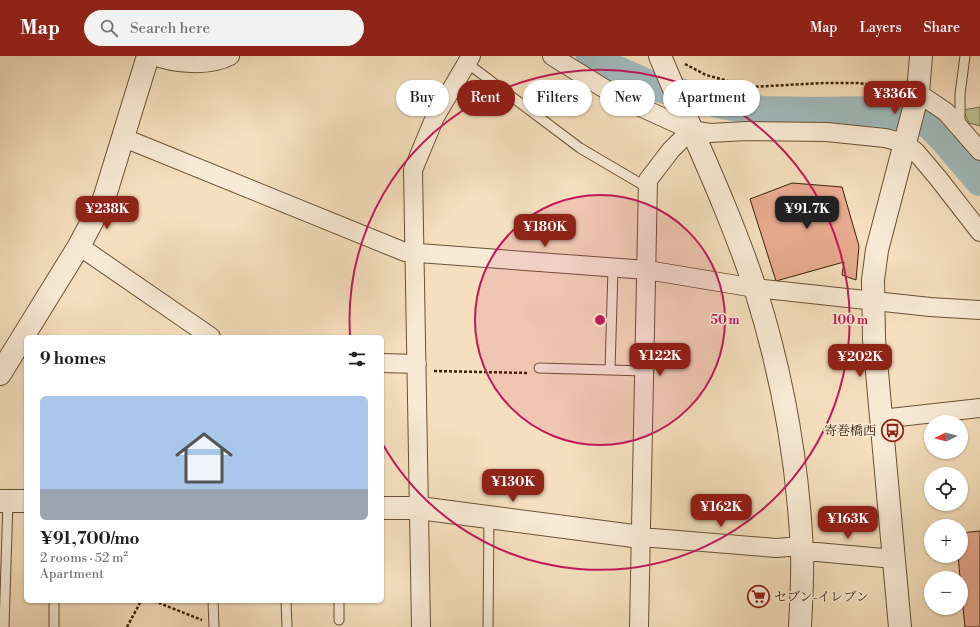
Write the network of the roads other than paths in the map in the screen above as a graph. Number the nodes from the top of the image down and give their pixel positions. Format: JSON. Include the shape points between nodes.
{"nodes":[{"id":1,"x":148,"y":56,"type":"edge"},
{"id":2,"x":154,"y":56,"type":"edge"},
{"id":3,"x":230,"y":56,"type":"edge"},
{"id":4,"x":552,"y":56,"type":"edge"},
{"id":5,"x":921,"y":56,"type":"edge"},
{"id":6,"x":965,"y":56,"type":"edge"},
{"id":7,"x":670,"y":59,"type":"edge"},
{"id":8,"x":469,"y":60,"type":"edge"},
{"id":9,"x":917,"y":98,"type":"junction"},
{"id":10,"x":960,"y":126,"type":"junction"},
{"id":11,"x":691,"y":130,"type":"junction"},
{"id":12,"x":124,"y":138,"type":"junction"},
{"id":13,"x":906,"y":139,"type":"junction"},
{"id":14,"x":980,"y":151,"type":"edge"},
{"id":15,"x":648,"y":188,"type":"junction"},
{"id":16,"x":980,"y":232,"type":"edge"},
{"id":17,"x":79,"y":246,"type":"junction"},
{"id":18,"x":415,"y":253,"type":"junction"},
{"id":19,"x":613,"y":268,"type":"junction"},
{"id":20,"x":647,"y":270,"type":"junction"},
{"id":21,"x":755,"y":288,"type":"junction"},
{"id":22,"x":872,"y":302,"type":"junction"},
{"id":23,"x":980,"y":310,"type":"edge"},
{"id":24,"x":24,"y":335,"type":"edge"},
{"id":25,"x":24,"y":335,"type":"edge"},
{"id":26,"x":208,"y":335,"type":"edge"},
{"id":27,"x":384,"y":363,"type":"edge"},
{"id":28,"x":417,"y":364,"type":"junction"},
{"id":29,"x":539,"y":368,"type":"dead end"},
{"id":30,"x":610,"y":370,"type":"junction"},
{"id":31,"x":645,"y":371,"type":"junction"},
{"id":32,"x":0,"y":374,"type":"edge"},
{"id":33,"x":980,"y":408,"type":"edge"},
{"id":34,"x":881,"y":419,"type":"junction"},
{"id":35,"x":11,"y":501,"type":"edge"},
{"id":36,"x":384,"y":508,"type":"edge"},
{"id":37,"x":419,"y":508,"type":"junction"},
{"id":38,"x":489,"y":518,"type":"junction"},
{"id":39,"x":641,"y":537,"type":"junction"},
{"id":40,"x":801,"y":549,"type":"junction"},
{"id":41,"x":894,"y":559,"type":"junction"},
{"id":42,"x":54,"y":603,"type":"edge"},
{"id":43,"x":213,"y":603,"type":"edge"},
{"id":44,"x":286,"y":603,"type":"edge"},
{"id":45,"x":339,"y":603,"type":"edge"},
{"id":46,"x":339,"y":620,"type":"dead end"},
{"id":47,"x":4,"y":627,"type":"edge"},
{"id":48,"x":54,"y":627,"type":"edge"},
{"id":49,"x":214,"y":627,"type":"edge"},
{"id":50,"x":287,"y":627,"type":"edge"},
{"id":51,"x":421,"y":627,"type":"edge"},
{"id":52,"x":488,"y":627,"type":"edge"},
{"id":53,"x":639,"y":627,"type":"edge"},
{"id":54,"x":800,"y":627,"type":"edge"},
{"id":55,"x":900,"y":627,"type":"edge"}],
"edges":[{"from":1,"to":12,"type":"street"},
{"from":2,"to":3,"type":"street","via":[[164,60],[203,62],[218,61]]},
{"from":4,"to":11,"type":"street","via":[[618,98]]},
{"from":5,"to":9,"type":"street"},
{"from":6,"to":10,"type":"lane","via":[[960,94]]},
{"from":7,"to":11,"type":"street"},
{"from":8,"to":15,"type":"lane","via":[[580,148]]},
{"from":8,"to":18,"type":"street","via":[[435,117],[413,170]]},
{"from":9,"to":10,"type":"street","via":[[946,112]]},
{"from":9,"to":13,"type":"street"},
{"from":10,"to":14,"type":"street"},
{"from":11,"to":13,"type":"street","via":[[710,133],[827,132]]},
{"from":11,"to":15,"type":"street","via":[[671,150],[648,180]]},
{"from":11,"to":21,"type":"street","via":[[737,238]]},
{"from":12,"to":17,"type":"street","via":[[104,199]]},
{"from":12,"to":18,"type":"street","via":[[405,252]]},
{"from":13,"to":16,"type":"street"},
{"from":13,"to":22,"type":"street","via":[[877,250],[872,280]]},
{"from":15,"to":20,"type":"street"},
{"from":17,"to":25,"type":"street"},
{"from":17,"to":26,"type":"street"},
{"from":18,"to":19,"type":"street"},
{"from":18,"to":28,"type":"street"},
{"from":19,"to":20,"type":"street"},
{"from":19,"to":30,"type":"lane"},
{"from":20,"to":21,"type":"street"},
{"from":20,"to":31,"type":"street"},
{"from":21,"to":22,"type":"street"},
{"from":21,"to":40,"type":"street","via":[[774,356],[794,457]]},
{"from":22,"to":23,"type":"street"},
{"from":22,"to":34,"type":"street"},
{"from":24,"to":32,"type":"street"},
{"from":27,"to":28,"type":"street"},
{"from":28,"to":37,"type":"street"},
{"from":29,"to":30,"type":"lane"},
{"from":30,"to":31,"type":"lane"},
{"from":31,"to":39,"type":"street"},
{"from":33,"to":34,"type":"street"},
{"from":34,"to":41,"type":"street"},
{"from":35,"to":47,"type":"lane"},
{"from":36,"to":37,"type":"street"},
{"from":37,"to":38,"type":"street"},
{"from":37,"to":51,"type":"street"},
{"from":38,"to":39,"type":"street"},
{"from":38,"to":52,"type":"lane"},
{"from":39,"to":40,"type":"street"},
{"from":39,"to":53,"type":"street"},
{"from":40,"to":41,"type":"street"},
{"from":40,"to":54,"type":"street"},
{"from":41,"to":55,"type":"street"},
{"from":42,"to":48,"type":"lane"},
{"from":43,"to":49,"type":"lane"},
{"from":44,"to":50,"type":"lane"},
{"from":45,"to":46,"type":"lane"}]}
